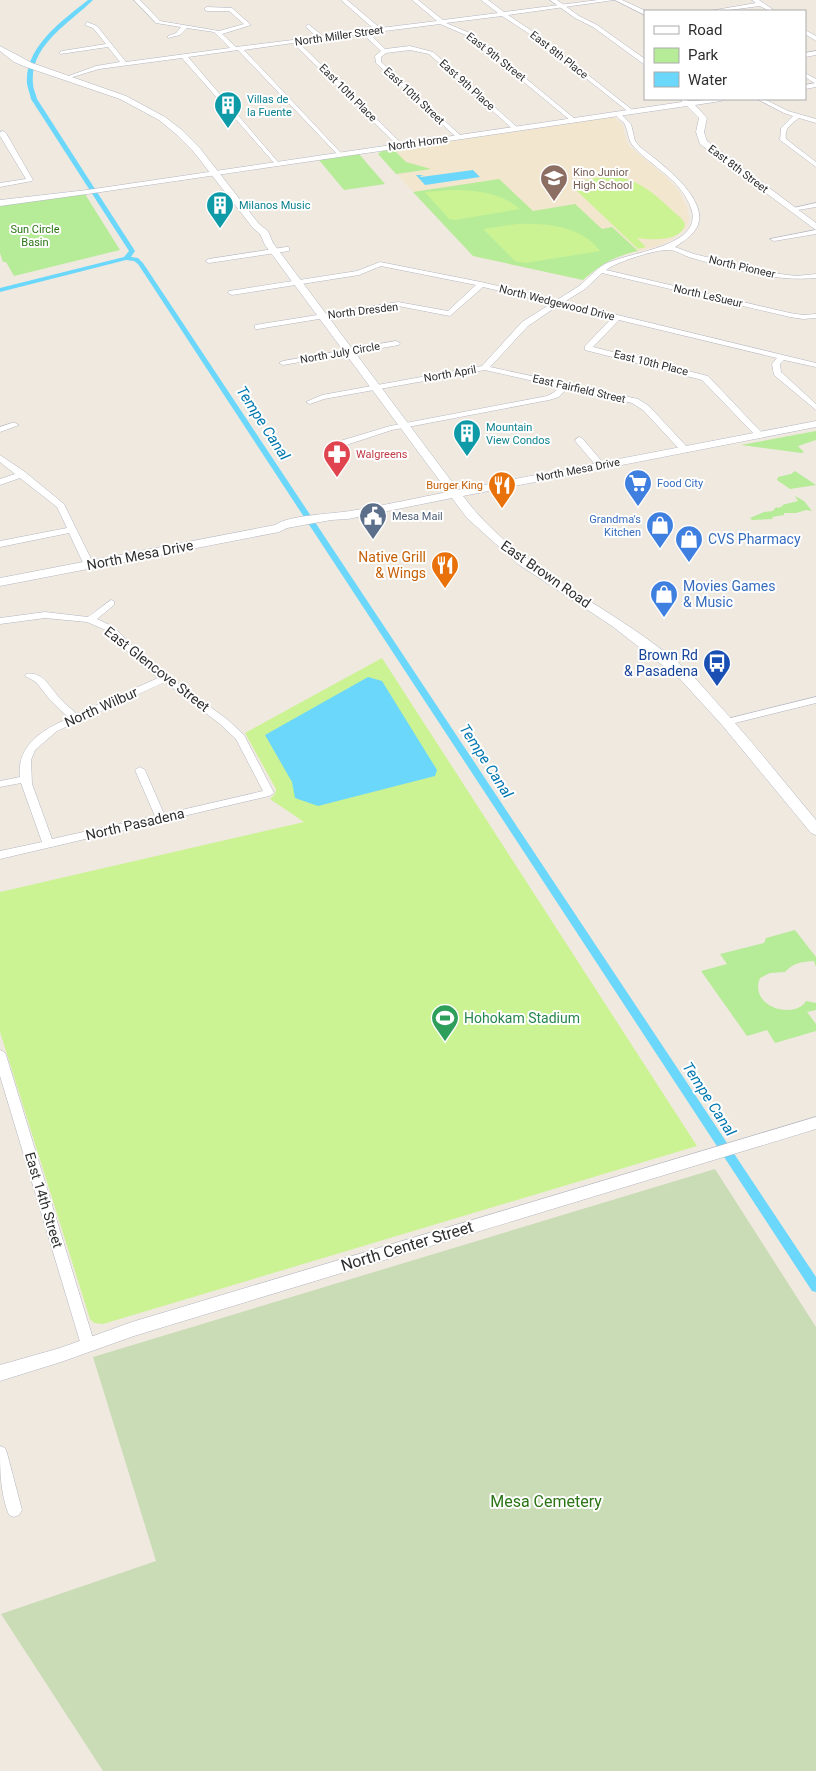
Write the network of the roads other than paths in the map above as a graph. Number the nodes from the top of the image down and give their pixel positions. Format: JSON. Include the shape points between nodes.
{"nodes":[{"id":1,"x":137,"y":0,"type":"edge"},
{"id":2,"x":344,"y":0,"type":"edge"},
{"id":3,"x":415,"y":0,"type":"edge"},
{"id":4,"x":484,"y":0,"type":"edge"},
{"id":5,"x":553,"y":0,"type":"edge"},
{"id":6,"x":611,"y":0,"type":"edge"},
{"id":7,"x":618,"y":0,"type":"edge"},
{"id":8,"x":754,"y":0,"type":"edge"},
{"id":9,"x":761,"y":4,"type":"junction"},
{"id":10,"x":561,"y":6,"type":"junction"},
{"id":11,"x":207,"y":9,"type":"dead end"},
{"id":12,"x":719,"y":10,"type":"edge"},
{"id":13,"x":770,"y":10,"type":"edge"},
{"id":14,"x":644,"y":13,"type":"edge"},
{"id":15,"x":502,"y":14,"type":"junction"},
{"id":16,"x":442,"y":22,"type":"junction"},
{"id":17,"x":87,"y":24,"type":"dead end"},
{"id":18,"x":308,"y":26,"type":"dead end"},
{"id":19,"x":185,"y":27,"type":"junction"},
{"id":20,"x":378,"y":30,"type":"junction"},
{"id":21,"x":364,"y":32,"type":"junction"},
{"id":22,"x":219,"y":33,"type":"junction"},
{"id":23,"x":170,"y":37,"type":"dead end"},
{"id":24,"x":322,"y":38,"type":"junction"},
{"id":25,"x":295,"y":42,"type":"junction"},
{"id":26,"x":109,"y":46,"type":"junction"},
{"id":27,"x":0,"y":48,"type":"edge"},
{"id":28,"x":237,"y":49,"type":"junction"},
{"id":29,"x":381,"y":52,"type":"junction"},
{"id":30,"x":62,"y":53,"type":"dead end"},
{"id":31,"x":370,"y":53,"type":"dead end"},
{"id":32,"x":184,"y":56,"type":"junction"},
{"id":33,"x":644,"y":62,"type":"edge"},
{"id":34,"x":125,"y":64,"type":"junction"},
{"id":35,"x":806,"y":76,"type":"edge"},
{"id":36,"x":68,"y":78,"type":"junction"},
{"id":37,"x":816,"y":84,"type":"edge"},
{"id":38,"x":704,"y":100,"type":"edge"},
{"id":39,"x":762,"y":100,"type":"edge"},
{"id":40,"x":686,"y":101,"type":"edge"},
{"id":41,"x":632,"y":112,"type":"junction"},
{"id":42,"x":618,"y":114,"type":"junction"},
{"id":43,"x":799,"y":116,"type":"junction"},
{"id":44,"x":573,"y":120,"type":"junction"},
{"id":45,"x":816,"y":121,"type":"edge"},
{"id":46,"x":516,"y":129,"type":"junction"},
{"id":47,"x":1,"y":133,"type":"edge"},
{"id":48,"x":458,"y":137,"type":"junction"},
{"id":49,"x":400,"y":145,"type":"junction"},
{"id":50,"x":339,"y":154,"type":"junction"},
{"id":51,"x":276,"y":163,"type":"junction"},
{"id":52,"x":816,"y":165,"type":"edge"},
{"id":53,"x":214,"y":172,"type":"junction"},
{"id":54,"x":0,"y":184,"type":"edge"},
{"id":55,"x":0,"y":203,"type":"edge"},
{"id":56,"x":816,"y":205,"type":"edge"},
{"id":57,"x":792,"y":209,"type":"junction"},
{"id":58,"x":816,"y":227,"type":"edge"},
{"id":59,"x":816,"y":232,"type":"edge"},
{"id":60,"x":774,"y":239,"type":"dead end"},
{"id":61,"x":271,"y":247,"type":"junction"},
{"id":62,"x":669,"y":247,"type":"junction"},
{"id":63,"x":286,"y":249,"type":"dead end"},
{"id":64,"x":209,"y":261,"type":"dead end"},
{"id":65,"x":601,"y":270,"type":"junction"},
{"id":66,"x":816,"y":276,"type":"edge"},
{"id":67,"x":298,"y":282,"type":"junction"},
{"id":68,"x":481,"y":284,"type":"junction"},
{"id":69,"x":232,"y":293,"type":"dead end"},
{"id":70,"x":559,"y":303,"type":"junction"},
{"id":71,"x":322,"y":316,"type":"junction"},
{"id":72,"x":816,"y":316,"type":"edge"},
{"id":73,"x":616,"y":318,"type":"junction"},
{"id":74,"x":258,"y":326,"type":"dead end"},
{"id":75,"x":396,"y":344,"type":"dead end"},
{"id":76,"x":349,"y":351,"type":"junction"},
{"id":77,"x":782,"y":357,"type":"junction"},
{"id":78,"x":284,"y":363,"type":"dead end"},
{"id":79,"x":816,"y":365,"type":"edge"},
{"id":80,"x":485,"y":368,"type":"junction"},
{"id":81,"x":566,"y":385,"type":"junction"},
{"id":82,"x":376,"y":388,"type":"junction"},
{"id":83,"x":310,"y":402,"type":"dead end"},
{"id":84,"x":816,"y":408,"type":"edge"},
{"id":85,"x":816,"y":424,"type":"edge"},
{"id":86,"x":15,"y":425,"type":"dead end"},
{"id":87,"x":404,"y":425,"type":"junction"},
{"id":88,"x":0,"y":430,"type":"edge"},
{"id":89,"x":760,"y":435,"type":"junction"},
{"id":90,"x":579,"y":440,"type":"dead end"},
{"id":91,"x":343,"y":443,"type":"dead end"},
{"id":92,"x":685,"y":450,"type":"junction"},
{"id":93,"x":0,"y":458,"type":"edge"},
{"id":94,"x":601,"y":466,"type":"junction"},
{"id":95,"x":22,"y":474,"type":"junction"},
{"id":96,"x":0,"y":482,"type":"edge"},
{"id":97,"x":455,"y":494,"type":"junction"},
{"id":98,"x":73,"y":530,"type":"junction"},
{"id":99,"x":0,"y":544,"type":"edge"},
{"id":100,"x":89,"y":565,"type":"junction"},
{"id":101,"x":0,"y":582,"type":"edge"},
{"id":102,"x":111,"y":603,"type":"dead end"},
{"id":103,"x":0,"y":620,"type":"edge"},
{"id":104,"x":90,"y":620,"type":"junction"},
{"id":105,"x":30,"y":676,"type":"dead end"},
{"id":106,"x":164,"y":679,"type":"junction"},
{"id":107,"x":816,"y":700,"type":"edge"},
{"id":108,"x":75,"y":718,"type":"junction"},
{"id":109,"x":727,"y":722,"type":"junction"},
{"id":110,"x":140,"y":770,"type":"dead end"},
{"id":111,"x":25,"y":779,"type":"junction"},
{"id":112,"x":0,"y":784,"type":"edge"},
{"id":113,"x":269,"y":793,"type":"joint"},
{"id":114,"x":161,"y":818,"type":"junction"},
{"id":115,"x":816,"y":830,"type":"edge"},
{"id":116,"x":48,"y":844,"type":"junction"},
{"id":117,"x":0,"y":855,"type":"edge"},
{"id":118,"x":0,"y":1055,"type":"edge"},
{"id":119,"x":816,"y":1123,"type":"edge"},
{"id":120,"x":88,"y":1345,"type":"junction"},
{"id":121,"x":0,"y":1373,"type":"edge"},
{"id":122,"x":0,"y":1453,"type":"edge"},
{"id":123,"x":14,"y":1510,"type":"dead end"}],
"edges":[{"from":1,"to":19,"type":"street","via":[[158,22]]},
{"from":2,"to":20,"type":"street"},
{"from":3,"to":16,"type":"street","name":"East 9th Street"},
{"from":4,"to":15,"type":"street","name":"East 8th Place"},
{"from":5,"to":10,"type":"street"},
{"from":6,"to":10,"type":"street","name":"North Miller Street"},
{"from":7,"to":14,"type":"street"},
{"from":8,"to":9,"type":"street"},
{"from":9,"to":12,"type":"street"},
{"from":9,"to":13,"type":"street"},
{"from":10,"to":15,"type":"street","name":"North Miller Street"},
{"from":10,"to":33,"type":"street","via":[[595,26]]},
{"from":11,"to":22,"type":"street","via":[[230,9],[248,25]]},
{"from":15,"to":16,"type":"street","name":"North Miller Street"},
{"from":15,"to":41,"type":"street","name":"East 8th Place"},
{"from":16,"to":20,"type":"street","name":"North Miller Street"},
{"from":16,"to":44,"type":"street","name":"East 9th Street","via":[[470,35]]},
{"from":17,"to":26,"type":"street","via":[[95,27]]},
{"from":18,"to":24,"type":"street"},
{"from":19,"to":22,"type":"street","via":[[206,28]]},
{"from":19,"to":23,"type":"street"},
{"from":20,"to":21,"type":"street","name":"North Miller Street"},
{"from":21,"to":24,"type":"street","name":"North Miller Street"},
{"from":21,"to":29,"type":"street","name":"East 10th Street"},
{"from":22,"to":28,"type":"street"},
{"from":24,"to":25,"type":"street","name":"North Miller Street"},
{"from":25,"to":28,"type":"street","name":"North Miller Street"},
{"from":25,"to":49,"type":"street","name":"East 10th Place"},
{"from":26,"to":30,"type":"street"},
{"from":26,"to":34,"type":"street"},
{"from":27,"to":36,"type":"main road","name":"East Brown Road","via":[[17,60]]},
{"from":28,"to":32,"type":"street","name":"North Miller Street"},
{"from":28,"to":50,"type":"street"},
{"from":29,"to":31,"type":"street","name":"East 9th Place"},
{"from":29,"to":46,"type":"street","name":"East 9th Place","via":[[419,48],[431,53]]},
{"from":29,"to":48,"type":"street","name":"East 10th Street","via":[[378,62]]},
{"from":32,"to":34,"type":"street","name":"North Miller Street"},
{"from":32,"to":51,"type":"street"},
{"from":34,"to":36,"type":"street","name":"North Miller Street","via":[[92,69]]},
{"from":35,"to":37,"type":"street"},
{"from":36,"to":53,"type":"main road","name":"East Brown Road","via":[[122,97],[160,118],[187,139]]},
{"from":38,"to":40,"type":"street","name":"North Horne"},
{"from":39,"to":43,"type":"street"},
{"from":40,"to":41,"type":"street","name":"North Horne"},
{"from":40,"to":57,"type":"street","name":"East 8th Street","via":[[703,118],[700,132],[704,142]]},
{"from":41,"to":42,"type":"street","name":"North Horne"},
{"from":42,"to":44,"type":"street","name":"North Horne"},
{"from":42,"to":62,"type":"street","via":[[628,124],[632,141],[676,179],[695,209],[695,225],[687,236]]},
{"from":43,"to":45,"type":"street"},
{"from":43,"to":52,"type":"street","via":[[784,127],[783,140]]},
{"from":44,"to":46,"type":"street","name":"North Horne"},
{"from":46,"to":48,"type":"street","name":"North Horne"},
{"from":47,"to":54,"type":"street","via":[[30,180]]},
{"from":48,"to":49,"type":"street","name":"North Horne"},
{"from":49,"to":50,"type":"street","name":"North Horne"},
{"from":50,"to":51,"type":"street","name":"North Horne"},
{"from":51,"to":53,"type":"street","name":"North Horne"},
{"from":53,"to":55,"type":"street","name":"North Horne"},
{"from":53,"to":61,"type":"main road","name":"East Brown Road","via":[[256,226],[253,230],[259,238]]},
{"from":56,"to":57,"type":"street"},
{"from":57,"to":58,"type":"street","name":"East 8th Street"},
{"from":59,"to":60,"type":"street"},
{"from":61,"to":63,"type":"street"},
{"from":61,"to":64,"type":"street"},
{"from":61,"to":67,"type":"main road","name":"East Brown Road"},
{"from":62,"to":65,"type":"street","name":"North April","via":[[624,258]]},
{"from":62,"to":66,"type":"street","name":"North Pioneer","via":[[692,256],[773,275]]},
{"from":65,"to":70,"type":"street","name":"North April"},
{"from":65,"to":72,"type":"street","name":"North LeSueur","via":[[790,315]]},
{"from":67,"to":68,"type":"street","name":"North Wedgewood Drive","via":[[359,273],[380,264]]},
{"from":67,"to":69,"type":"street","name":"North Wedgewood Drive"},
{"from":67,"to":71,"type":"main road","name":"East Brown Road"},
{"from":68,"to":70,"type":"street","name":"North Wedgewood Drive"},
{"from":68,"to":71,"type":"street","name":"North Dresden","via":[[450,314],[398,304]]},
{"from":70,"to":73,"type":"street","name":"North Wedgewood Drive"},
{"from":70,"to":80,"type":"street","name":"North April","via":[[525,324]]},
{"from":71,"to":74,"type":"street"},
{"from":71,"to":76,"type":"main road","name":"East Brown Road"},
{"from":73,"to":77,"type":"street","name":"North Wedgewood Drive"},
{"from":73,"to":89,"type":"street","name":"East 10th Place","via":[[588,348],[704,378]]},
{"from":75,"to":76,"type":"street","name":"North July Circle"},
{"from":76,"to":78,"type":"street","name":"North July Circle"},
{"from":76,"to":82,"type":"main road","name":"East Brown Road"},
{"from":77,"to":79,"type":"street","name":"North Wedgewood Drive"},
{"from":77,"to":84,"type":"street","via":[[776,364],[777,372]]},
{"from":80,"to":81,"type":"street","name":"East Fairfield Street"},
{"from":80,"to":82,"type":"street","name":"North April"},
{"from":81,"to":87,"type":"street","via":[[549,398]]},
{"from":81,"to":92,"type":"street","name":"East Fairfield Street","via":[[635,401],[646,408]]},
{"from":82,"to":83,"type":"street","name":"North April"},
{"from":82,"to":87,"type":"main road","name":"East Brown Road"},
{"from":85,"to":89,"type":"main road","name":"North Mesa Drive"},
{"from":86,"to":88,"type":"street"},
{"from":87,"to":91,"type":"street"},
{"from":87,"to":97,"type":"main road","name":"East Brown Road"},
{"from":89,"to":92,"type":"main road","name":"North Mesa Drive"},
{"from":90,"to":94,"type":"street"},
{"from":92,"to":94,"type":"main road","name":"North Mesa Drive"},
{"from":93,"to":95,"type":"street"},
{"from":94,"to":97,"type":"main road","name":"North Mesa Drive"},
{"from":95,"to":96,"type":"street"},
{"from":95,"to":98,"type":"street","via":[[61,506]]},
{"from":97,"to":100,"type":"main road","name":"North Mesa Drive","via":[[303,524],[287,530],[279,528]]},
{"from":97,"to":109,"type":"main road","name":"East Brown Road","via":[[507,549],[659,654],[685,676]]},
{"from":98,"to":99,"type":"street"},
{"from":98,"to":100,"type":"street"},
{"from":100,"to":101,"type":"main road","name":"North Mesa Drive"},
{"from":102,"to":104,"type":"street","name":"East Glencove Street"},
{"from":103,"to":104,"type":"street","via":[[42,614]]},
{"from":104,"to":106,"type":"street","name":"East Glencove Street","via":[[112,630]]},
{"from":105,"to":108,"type":"street","via":[[40,680]]},
{"from":106,"to":108,"type":"street","name":"North Wilbur"},
{"from":106,"to":113,"type":"street","name":"East Glencove Street","via":[[240,737]]},
{"from":107,"to":109,"type":"street"},
{"from":108,"to":111,"type":"street","name":"North Wilbur","via":[[39,739],[29,750],[24,762]]},
{"from":109,"to":115,"type":"main road","name":"East Brown Road"},
{"from":110,"to":114,"type":"street"},
{"from":111,"to":112,"type":"street"},
{"from":111,"to":116,"type":"street"},
{"from":113,"to":114,"type":"street","name":"North Pasadena"},
{"from":114,"to":116,"type":"street","name":"North Pasadena"},
{"from":116,"to":117,"type":"street","name":"North Pasadena"},
{"from":118,"to":120,"type":"street","name":"East 14th Street"},
{"from":119,"to":120,"type":"street","name":"North Center Street"},
{"from":120,"to":121,"type":"street","name":"North Center Street"},
{"from":122,"to":123,"type":"street"}]}
